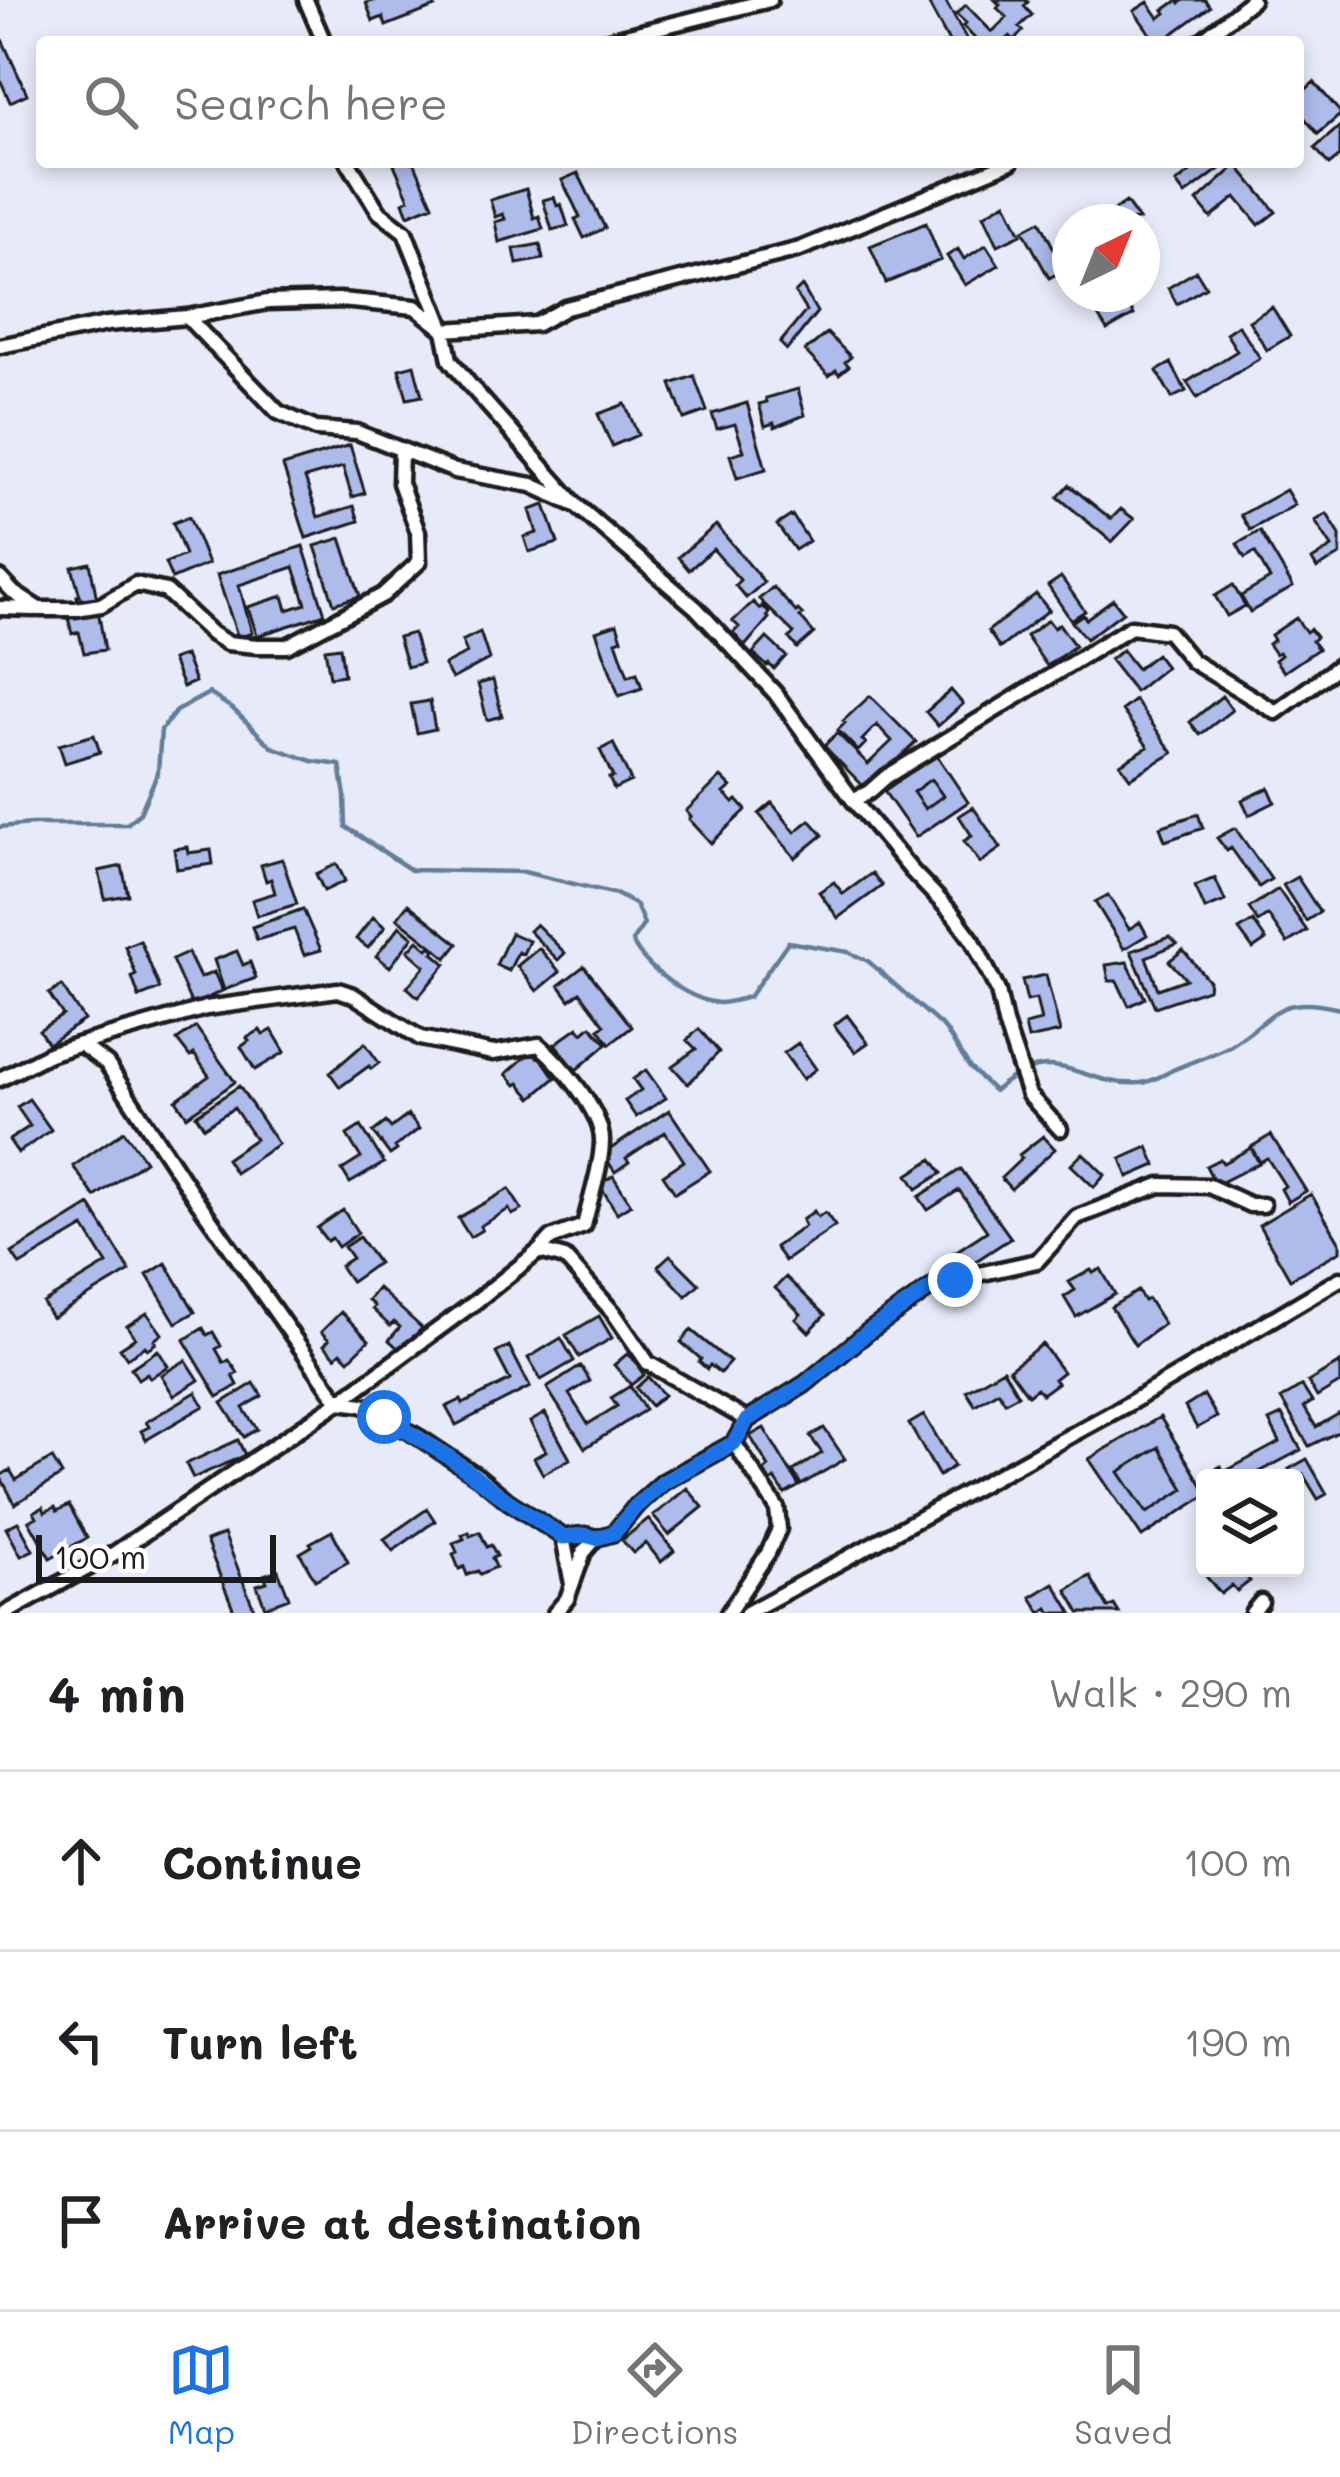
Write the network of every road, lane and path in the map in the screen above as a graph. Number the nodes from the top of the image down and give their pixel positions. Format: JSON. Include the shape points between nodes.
{"nodes":[{"id":1,"x":305,"y":0,"type":"edge"},
{"id":2,"x":770,"y":0,"type":"edge"},
{"id":3,"x":1252,"y":0,"type":"edge"},
{"id":4,"x":321,"y":36,"type":"edge"},
{"id":5,"x":625,"y":36,"type":"edge"},
{"id":6,"x":1207,"y":36,"type":"edge"},
{"id":7,"x":352,"y":168,"type":"edge"},
{"id":8,"x":996,"y":168,"type":"edge"},
{"id":9,"x":188,"y":317,"type":"junction"},
{"id":10,"x":444,"y":330,"type":"junction"},
{"id":11,"x":0,"y":346,"type":"edge"},
{"id":12,"x":401,"y":450,"type":"junction"},
{"id":13,"x":577,"y":506,"type":"junction"},
{"id":14,"x":0,"y":578,"type":"edge"},
{"id":15,"x":0,"y":608,"type":"edge"},
{"id":16,"x":39,"y":609,"type":"junction"},
{"id":17,"x":1340,"y":665,"type":"edge"},
{"id":18,"x":853,"y":800,"type":"junction"},
{"id":19,"x":80,"y":1044,"type":"junction"},
{"id":20,"x":0,"y":1079,"type":"edge"},
{"id":21,"x":1060,"y":1129,"type":"dead end"},
{"id":22,"x":1263,"y":1205,"type":"dead end"},
{"id":23,"x":539,"y":1251,"type":"junction"},
{"id":24,"x":1340,"y":1279,"type":"edge"},
{"id":25,"x":339,"y":1402,"type":"junction"},
{"id":26,"x":747,"y":1420,"type":"junction"},
{"id":27,"x":734,"y":1443,"type":"junction"},
{"id":28,"x":563,"y":1537,"type":"junction"},
{"id":29,"x":596,"y":1538,"type":"junction"},
{"id":30,"x":584,"y":1552,"type":"junction"},
{"id":31,"x":572,"y":1585,"type":"junction"},
{"id":32,"x":5,"y":1613,"type":"edge"},
{"id":33,"x":555,"y":1613,"type":"edge"},
{"id":34,"x":728,"y":1613,"type":"edge"},
{"id":35,"x":746,"y":1613,"type":"edge"}],
"edges":[{"from":1,"to":4,"type":"street"},
{"from":2,"to":5,"type":"street"},
{"from":3,"to":6,"type":"street"},
{"from":7,"to":10,"type":"street","via":[[380,212],[405,232]]},
{"from":8,"to":10,"type":"street","via":[[800,249],[566,308],[537,324]]},
{"from":9,"to":10,"type":"street","via":[[268,302],[340,300],[415,307]]},
{"from":9,"to":11,"type":"street"},
{"from":9,"to":12,"type":"street","via":[[278,412]]},
{"from":10,"to":13,"type":"street","via":[[450,360]]},
{"from":12,"to":13,"type":"street","via":[[455,471],[532,484]]},
{"from":12,"to":16,"type":"street","via":[[400,483],[418,532],[419,562],[383,595],[287,646],[227,643],[166,591],[136,584],[100,605]]},
{"from":13,"to":18,"type":"street","via":[[696,608],[775,693]]},
{"from":14,"to":16,"type":"street"},
{"from":15,"to":16,"type":"street"},
{"from":17,"to":18,"type":"street","via":[[1276,712],[1192,661],[1168,632],[1131,627]]},
{"from":18,"to":21,"type":"street","via":[[973,941],[998,991],[1029,1095]]},
{"from":19,"to":20,"type":"street"},
{"from":19,"to":23,"type":"street","via":[[206,1008],[338,990],[420,1038],[494,1053],[539,1045],[562,1065],[602,1138],[584,1226]]},
{"from":19,"to":25,"type":"street","via":[[106,1064]]},
{"from":22,"to":26,"type":"street","via":[[1209,1186],[1160,1185],[1077,1217],[1037,1261],[938,1283]]},
{"from":23,"to":25,"type":"street"},
{"from":23,"to":26,"type":"street","via":[[565,1258],[648,1363]]},
{"from":24,"to":35,"type":"street"},
{"from":25,"to":28,"type":"street","via":[[362,1405],[420,1438]]},
{"from":25,"to":32,"type":"street","via":[[115,1553]]},
{"from":26,"to":27,"type":"street"},
{"from":27,"to":29,"type":"street","via":[[664,1482],[614,1533]]},
{"from":27,"to":34,"type":"street","via":[[777,1508],[779,1529]]},
{"from":28,"to":29,"type":"street"},
{"from":28,"to":30,"type":"street"},
{"from":28,"to":31,"type":"street"},
{"from":29,"to":30,"type":"street"},
{"from":30,"to":31,"type":"street"},
{"from":31,"to":33,"type":"street"}]}
